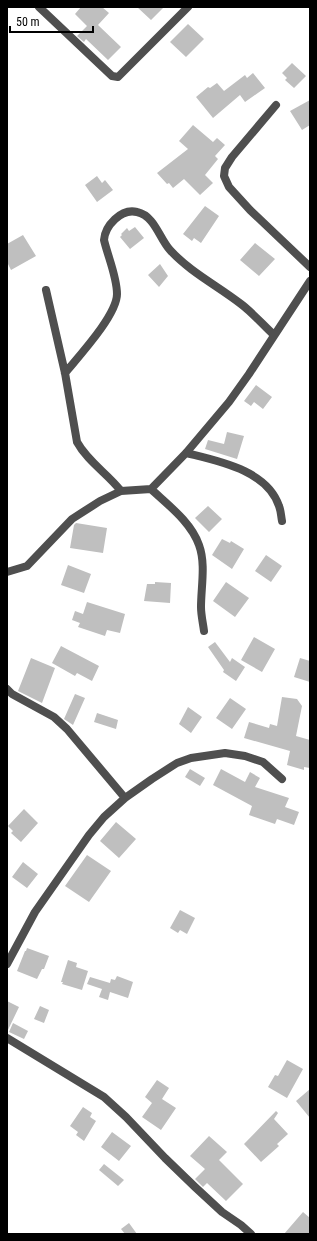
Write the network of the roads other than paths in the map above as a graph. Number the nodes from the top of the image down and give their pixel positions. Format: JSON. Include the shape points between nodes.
{"nodes":[{"id":1,"x":39,"y":7,"type":"edge"},
{"id":2,"x":188,"y":7,"type":"edge"},
{"id":3,"x":276,"y":105,"type":"dead end"},
{"id":4,"x":310,"y":267,"type":"edge"},
{"id":5,"x":310,"y":281,"type":"edge"},
{"id":6,"x":46,"y":290,"type":"dead end"},
{"id":7,"x":274,"y":336,"type":"junction"},
{"id":8,"x":65,"y":373,"type":"junction"},
{"id":9,"x":186,"y":453,"type":"junction"},
{"id":10,"x":151,"y":489,"type":"junction"},
{"id":11,"x":121,"y":491,"type":"junction"},
{"id":12,"x":282,"y":521,"type":"dead end"},
{"id":13,"x":7,"y":572,"type":"edge"},
{"id":14,"x":204,"y":631,"type":"dead end"},
{"id":15,"x":7,"y":689,"type":"edge"},
{"id":16,"x":282,"y":779,"type":"dead end"},
{"id":17,"x":125,"y":798,"type":"junction"},
{"id":18,"x":7,"y":964,"type":"edge"},
{"id":19,"x":7,"y":1038,"type":"edge"},
{"id":20,"x":251,"y":1234,"type":"edge"}],
"edges":[{"from":1,"to":2,"type":"street","via":[[112,76],[118,77]]},
{"from":3,"to":4,"type":"street","via":[[232,157],[225,168],[224,176],[229,187],[250,210]]},
{"from":5,"to":7,"type":"street"},
{"from":6,"to":8,"type":"street"},
{"from":7,"to":8,"type":"street","via":[[242,304],[171,251],[149,217],[136,212],[125,212],[104,235],[116,283],[117,295],[114,305],[92,340]]},
{"from":7,"to":9,"type":"street","via":[[229,402]]},
{"from":8,"to":11,"type":"street","via":[[77,442],[89,459],[110,477]]},
{"from":9,"to":10,"type":"street"},
{"from":9,"to":12,"type":"street","via":[[249,473],[271,492],[279,505]]},
{"from":10,"to":11,"type":"street"},
{"from":10,"to":14,"type":"street","via":[[179,516],[199,545]]},
{"from":11,"to":13,"type":"street","via":[[100,501],[72,520],[27,566]]},
{"from":15,"to":17,"type":"street","via":[[54,717],[67,729]]},
{"from":16,"to":17,"type":"street","via":[[263,762],[225,753],[177,763]]},
{"from":17,"to":18,"type":"street","via":[[104,817],[74,856],[35,912]]},
{"from":19,"to":20,"type":"street","via":[[104,1097],[195,1187]]}]}
